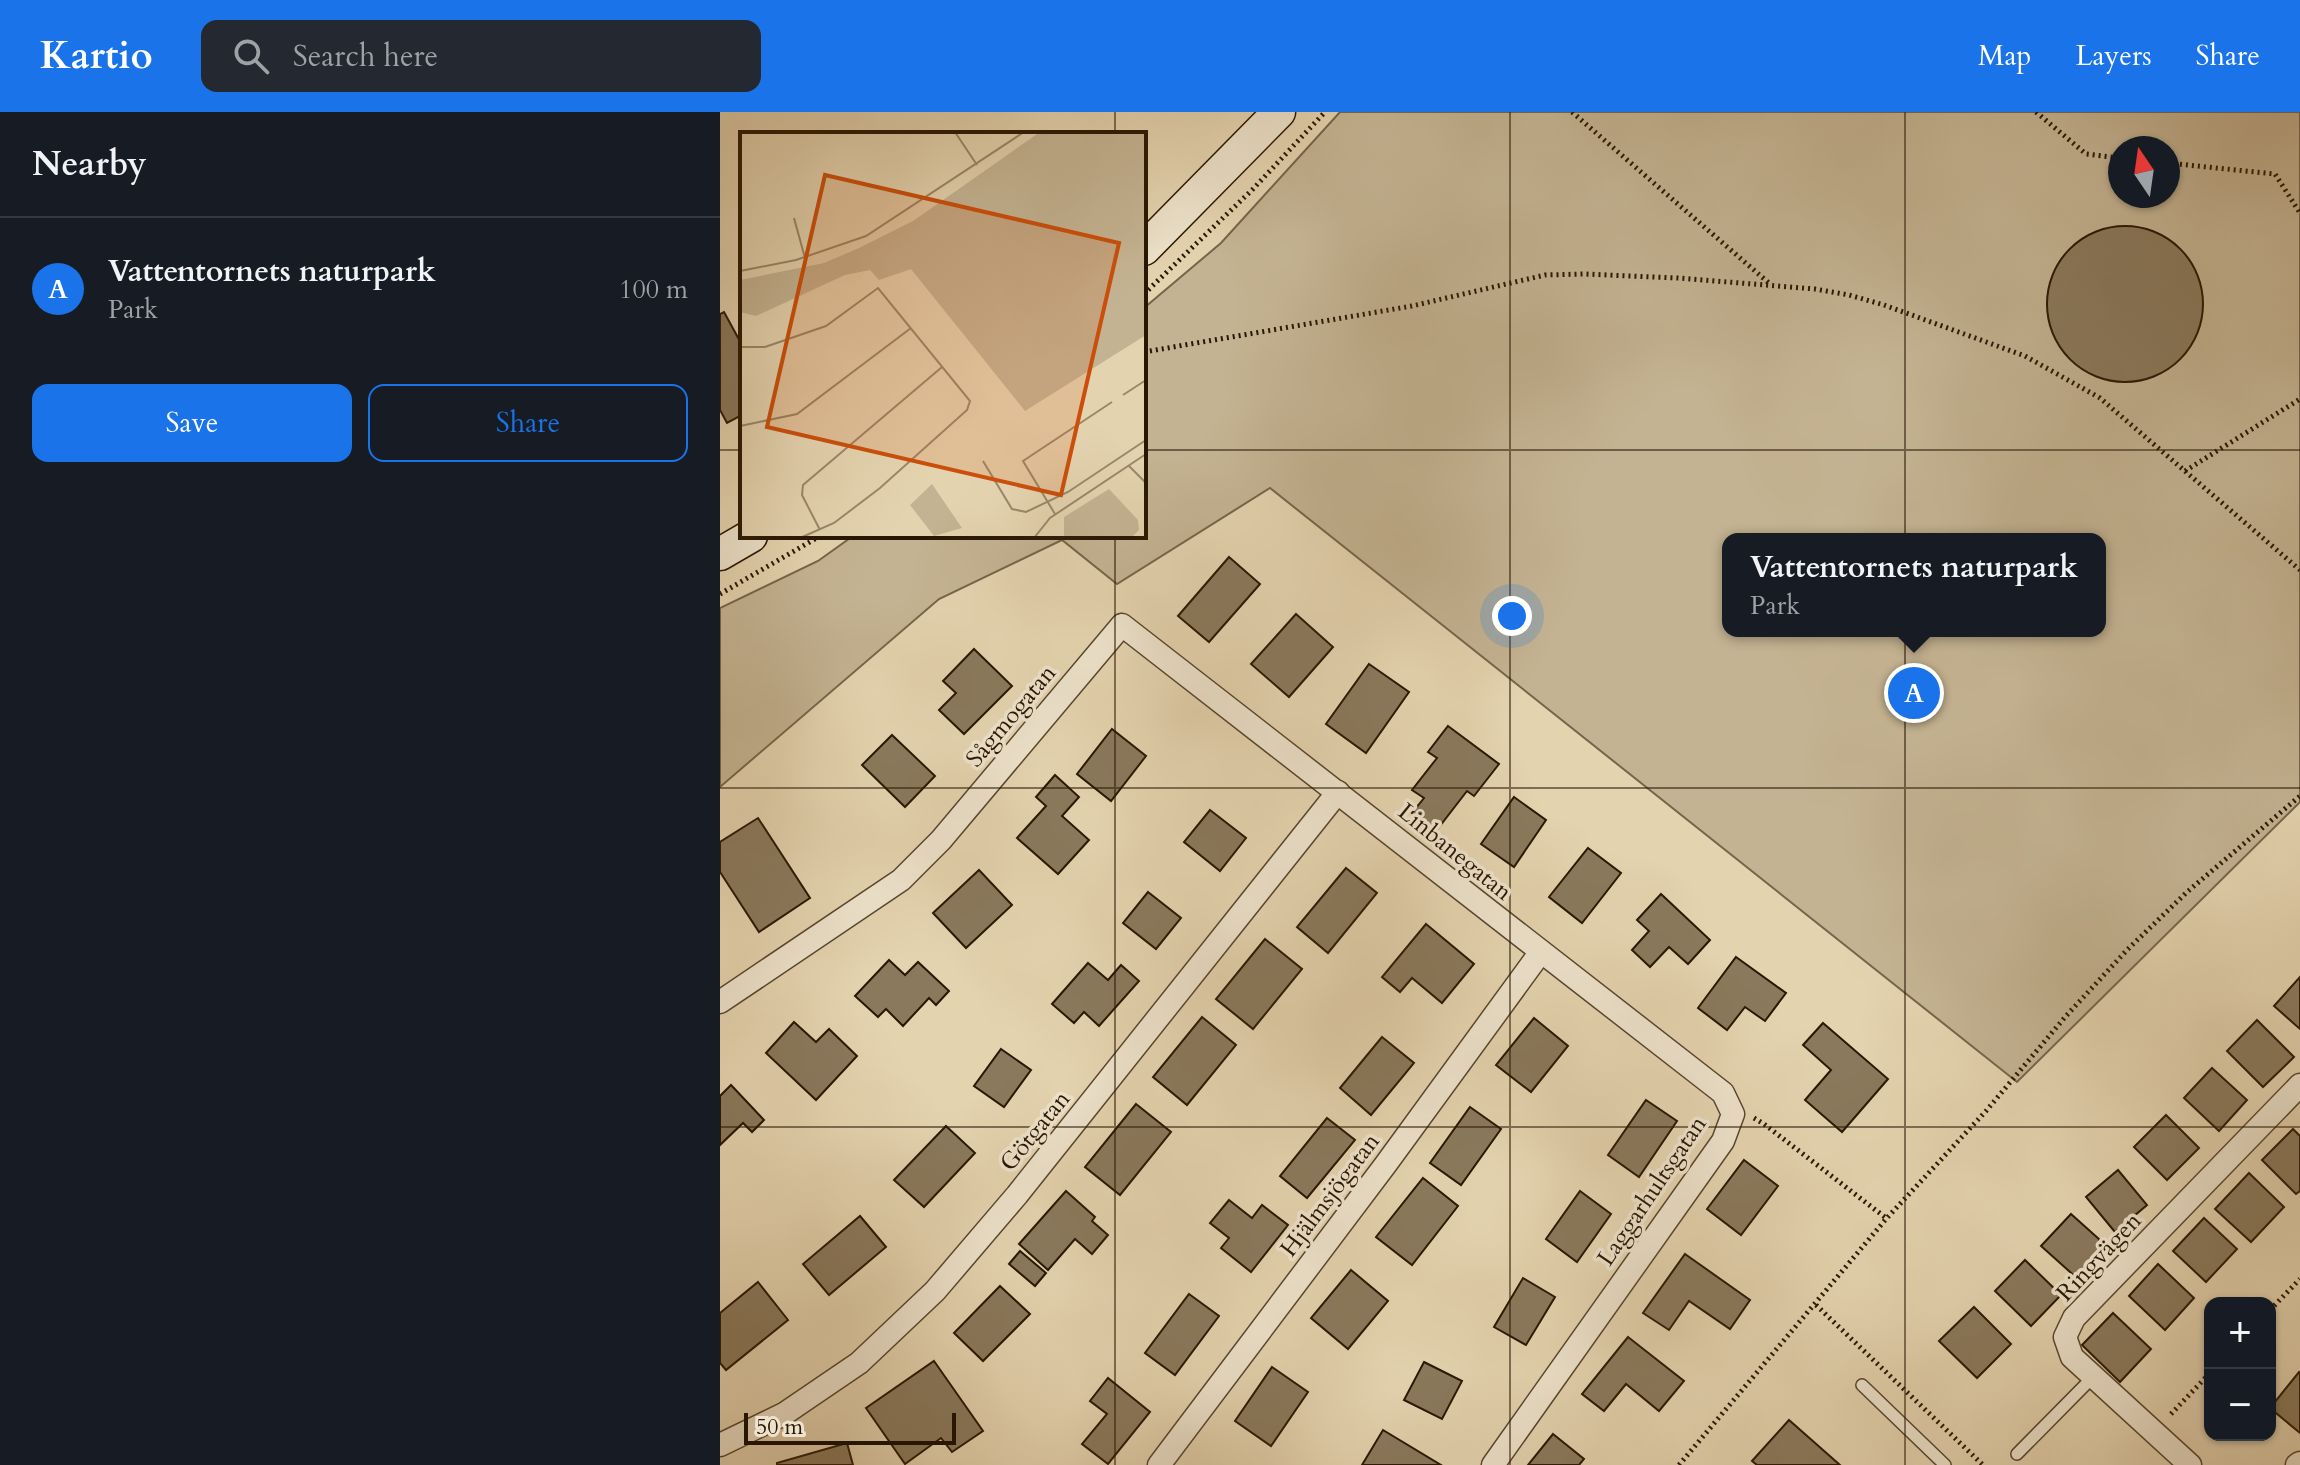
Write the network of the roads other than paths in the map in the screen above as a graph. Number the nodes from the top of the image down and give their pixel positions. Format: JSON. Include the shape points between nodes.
{"nodes":[{"id":1,"x":1279,"y":112,"type":"edge"},
{"id":2,"x":1146,"y":247,"type":"edge"},
{"id":3,"x":748,"y":538,"type":"edge"},
{"id":4,"x":720,"y":554,"type":"edge"},
{"id":5,"x":1338,"y":792,"type":"junction"},
{"id":6,"x":1540,"y":953,"type":"junction"},
{"id":7,"x":720,"y":1002,"type":"edge"},
{"id":8,"x":2300,"y":1085,"type":"edge"},
{"id":9,"x":2093,"y":1377,"type":"junction"},
{"id":10,"x":1862,"y":1385,"type":"dead end"},
{"id":11,"x":720,"y":1445,"type":"edge"},
{"id":12,"x":2017,"y":1454,"type":"dead end"},
{"id":13,"x":1159,"y":1465,"type":"edge"},
{"id":14,"x":1493,"y":1465,"type":"edge"},
{"id":15,"x":1945,"y":1465,"type":"edge"},
{"id":16,"x":2190,"y":1465,"type":"edge"}],
"edges":[{"from":1,"to":2,"type":"street"},
{"from":3,"to":4,"type":"street"},
{"from":5,"to":6,"type":"street","name":"Linbanegatan"},
{"from":5,"to":7,"type":"street","name":"Sågmogatan","via":[[1122,625],[941,840],[901,880]]},
{"from":5,"to":11,"type":"street","name":"Götgatan","via":[[935,1291],[859,1363],[784,1414]]},
{"from":6,"to":13,"type":"street","name":"Hjälmsjögatan"},
{"from":6,"to":14,"type":"street","name":"Laggarhultsgatan","via":[[1723,1093],[1733,1114],[1723,1141]]},
{"from":8,"to":9,"type":"street","name":"Ringvägen","via":[[2074,1318],[2065,1337],[2072,1357]]},
{"from":9,"to":12,"type":"lane"},
{"from":9,"to":16,"type":"street","name":"Ringvägen"},
{"from":10,"to":15,"type":"lane"}]}
